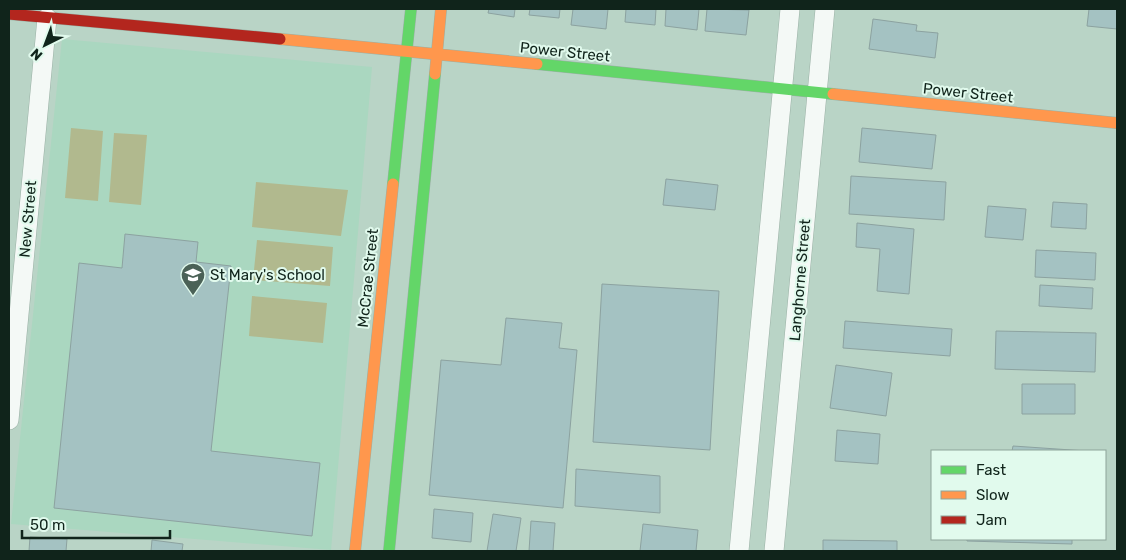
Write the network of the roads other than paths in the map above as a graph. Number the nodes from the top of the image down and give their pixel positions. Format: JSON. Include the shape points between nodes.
{"nodes":[{"id":1,"x":411,"y":9,"type":"edge"},
{"id":2,"x":440,"y":9,"type":"edge"},
{"id":3,"x":790,"y":9,"type":"edge"},
{"id":4,"x":825,"y":9,"type":"edge"},
{"id":5,"x":9,"y":14,"type":"edge"},
{"id":6,"x":47,"y":18,"type":"junction"},
{"id":7,"x":407,"y":52,"type":"junction"},
{"id":8,"x":436,"y":54,"type":"junction"},
{"id":9,"x":783,"y":89,"type":"junction"},
{"id":10,"x":817,"y":92,"type":"junction"},
{"id":11,"x":1117,"y":123,"type":"edge"},
{"id":12,"x":9,"y":420,"type":"edge"},
{"id":13,"x":355,"y":551,"type":"edge"},
{"id":14,"x":389,"y":551,"type":"edge"},
{"id":15,"x":739,"y":551,"type":"edge"},
{"id":16,"x":774,"y":551,"type":"edge"}],
"edges":[{"from":1,"to":7,"type":"street","name":"McCrae Street"},
{"from":2,"to":8,"type":"street"},
{"from":3,"to":9,"type":"street"},
{"from":4,"to":10,"type":"street","name":"Langhorne Street"},
{"from":5,"to":6,"type":"street","name":"Power Street"},
{"from":6,"to":7,"type":"street","name":"Power Street"},
{"from":6,"to":12,"type":"street","name":"New Street"},
{"from":7,"to":8,"type":"street","name":"Power Street"},
{"from":7,"to":13,"type":"street","name":"McCrae Street"},
{"from":8,"to":9,"type":"street","name":"Power Street"},
{"from":8,"to":14,"type":"street"},
{"from":9,"to":10,"type":"street","name":"Power Street"},
{"from":9,"to":15,"type":"street"},
{"from":10,"to":11,"type":"street","name":"Power Street"},
{"from":10,"to":16,"type":"street","name":"Langhorne Street"}]}
